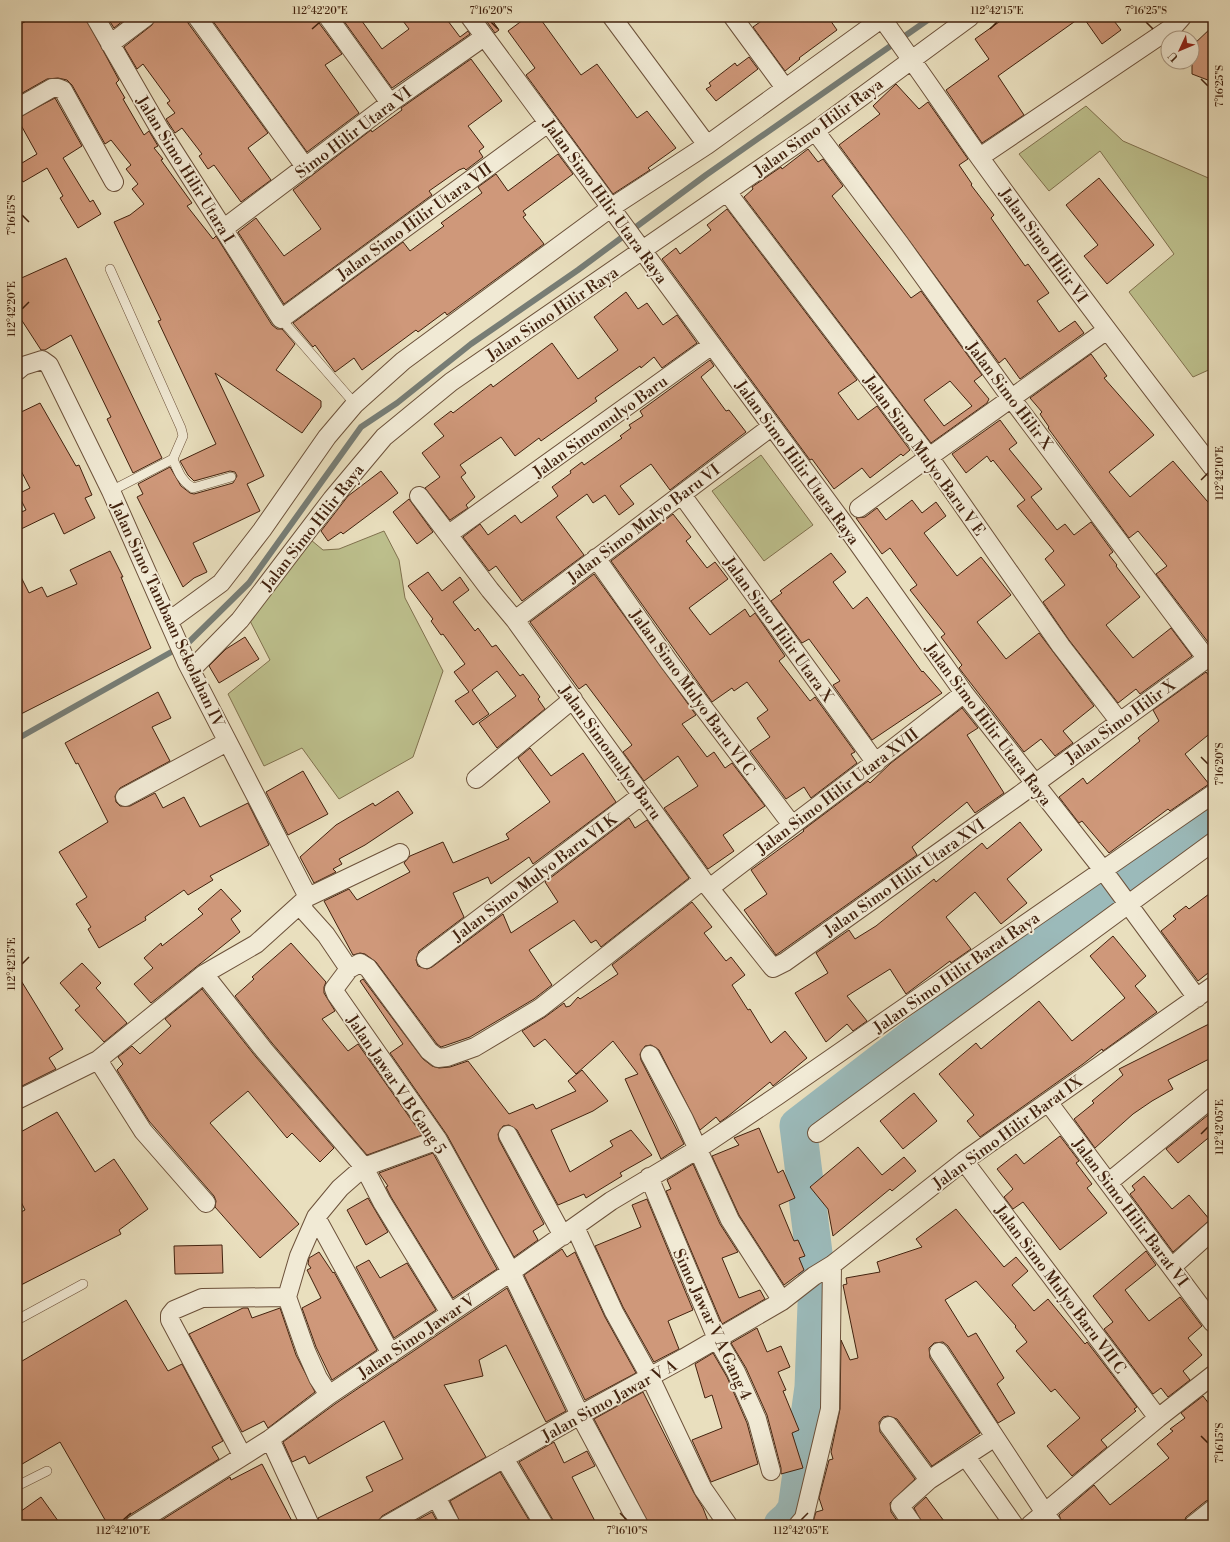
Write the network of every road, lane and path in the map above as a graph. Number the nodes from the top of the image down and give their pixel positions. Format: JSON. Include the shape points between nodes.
{"nodes":[{"id":1,"x":96,"y":17,"type":"edge"},
{"id":2,"x":146,"y":17,"type":"edge"},
{"id":3,"x":197,"y":17,"type":"edge"},
{"id":4,"x":328,"y":17,"type":"edge"},
{"id":5,"x":470,"y":17,"type":"edge"},
{"id":6,"x":612,"y":17,"type":"edge"},
{"id":7,"x":732,"y":17,"type":"edge"},
{"id":8,"x":970,"y":17,"type":"edge"},
{"id":9,"x":1182,"y":17,"type":"edge"},
{"id":10,"x":884,"y":20,"type":"edge"},
{"id":11,"x":484,"y":37,"type":"junction"},
{"id":12,"x":110,"y":44,"type":"junction"},
{"id":13,"x":908,"y":54,"type":"junction"},
{"id":14,"x":785,"y":88,"type":"junction"},
{"id":15,"x":390,"y":103,"type":"junction"},
{"id":16,"x":17,"y":108,"type":"edge"},
{"id":17,"x":548,"y":123,"type":"junction"},
{"id":18,"x":815,"y":131,"type":"junction"},
{"id":19,"x":707,"y":145,"type":"junction"},
{"id":20,"x":980,"y":157,"type":"junction"},
{"id":21,"x":306,"y":168,"type":"junction"},
{"id":22,"x":114,"y":182,"type":"dead end"},
{"id":23,"x":727,"y":192,"type":"junction"},
{"id":24,"x":616,"y":214,"type":"junction"},
{"id":25,"x":223,"y":229,"type":"junction"},
{"id":26,"x":643,"y":252,"type":"junction"},
{"id":27,"x":110,"y":270,"type":"dead end"},
{"id":28,"x":281,"y":319,"type":"junction"},
{"id":29,"x":1108,"y":330,"type":"junction"},
{"id":30,"x":712,"y":345,"type":"junction"},
{"id":31,"x":19,"y":364,"type":"edge"},
{"id":32,"x":1011,"y":398,"type":"junction"},
{"id":33,"x":354,"y":404,"type":"junction"},
{"id":34,"x":771,"y":427,"type":"junction"},
{"id":35,"x":929,"y":456,"type":"junction"},
{"id":36,"x":173,"y":458,"type":"junction"},
{"id":37,"x":1213,"y":468,"type":"edge"},
{"id":38,"x":231,"y":477,"type":"dead end"},
{"id":39,"x":112,"y":491,"type":"junction"},
{"id":40,"x":682,"y":495,"type":"junction"},
{"id":41,"x":419,"y":496,"type":"dead end"},
{"id":42,"x":859,"y":508,"type":"dead end"},
{"id":43,"x":449,"y":534,"type":"junction"},
{"id":44,"x":596,"y":558,"type":"junction"},
{"id":45,"x":515,"y":620,"type":"junction"},
{"id":46,"x":171,"y":626,"type":"junction"},
{"id":47,"x":1210,"y":656,"type":"edge"},
{"id":48,"x":189,"y":666,"type":"junction"},
{"id":49,"x":964,"y":693,"type":"junction"},
{"id":50,"x":573,"y":699,"type":"junction"},
{"id":51,"x":1119,"y":721,"type":"junction"},
{"id":52,"x":227,"y":742,"type":"junction"},
{"id":53,"x":876,"y":763,"type":"junction"},
{"id":54,"x":476,"y":779,"type":"dead end"},
{"id":55,"x":1034,"y":784,"type":"junction"},
{"id":56,"x":1213,"y":794,"type":"edge"},
{"id":57,"x":642,"y":795,"type":"junction"},
{"id":58,"x":125,"y":797,"type":"dead end"},
{"id":59,"x":792,"y":825,"type":"junction"},
{"id":60,"x":1213,"y":842,"type":"edge"},
{"id":61,"x":400,"y":853,"type":"dead end"},
{"id":62,"x":1106,"y":874,"type":"junction"},
{"id":63,"x":707,"y":884,"type":"junction"},
{"id":64,"x":1126,"y":901,"type":"junction"},
{"id":65,"x":304,"y":902,"type":"junction"},
{"id":66,"x":426,"y":959,"type":"dead end"},
{"id":67,"x":773,"y":968,"type":"joint"},
{"id":68,"x":349,"y":969,"type":"junction"},
{"id":69,"x":204,"y":974,"type":"junction"},
{"id":70,"x":1213,"y":986,"type":"edge"},
{"id":71,"x":1197,"y":998,"type":"junction"},
{"id":72,"x":650,"y":1055,"type":"dead end"},
{"id":73,"x":98,"y":1060,"type":"junction"},
{"id":74,"x":1213,"y":1097,"type":"edge"},
{"id":75,"x":17,"y":1100,"type":"edge"},
{"id":76,"x":1048,"y":1102,"type":"junction"},
{"id":77,"x":817,"y":1133,"type":"dead end"},
{"id":78,"x":508,"y":1135,"type":"dead end"},
{"id":79,"x":438,"y":1140,"type":"junction"},
{"id":80,"x":698,"y":1149,"type":"junction"},
{"id":81,"x":964,"y":1161,"type":"junction"},
{"id":82,"x":364,"y":1167,"type":"junction"},
{"id":83,"x":649,"y":1177,"type":"junction"},
{"id":84,"x":1108,"y":1182,"type":"junction"},
{"id":85,"x":206,"y":1203,"type":"dead end"},
{"id":86,"x":316,"y":1217,"type":"junction"},
{"id":87,"x":1213,"y":1230,"type":"edge"},
{"id":88,"x":569,"y":1231,"type":"junction"},
{"id":89,"x":1172,"y":1267,"type":"junction"},
{"id":90,"x":511,"y":1272,"type":"junction"},
{"id":91,"x":819,"y":1273,"type":"junction"},
{"id":92,"x":83,"y":1284,"type":"dead end"},
{"id":93,"x":288,"y":1297,"type":"junction"},
{"id":94,"x":782,"y":1301,"type":"junction"},
{"id":95,"x":450,"y":1313,"type":"junction"},
{"id":96,"x":17,"y":1320,"type":"edge"},
{"id":97,"x":1213,"y":1323,"type":"edge"},
{"id":98,"x":717,"y":1339,"type":"junction"},
{"id":99,"x":939,"y":1352,"type":"dead end"},
{"id":100,"x":391,"y":1354,"type":"junction"},
{"id":101,"x":1213,"y":1375,"type":"edge"},
{"id":102,"x":650,"y":1377,"type":"junction"},
{"id":103,"x":329,"y":1394,"type":"junction"},
{"id":104,"x":580,"y":1415,"type":"junction"},
{"id":105,"x":1158,"y":1418,"type":"junction"},
{"id":106,"x":890,"y":1426,"type":"dead end"},
{"id":107,"x":995,"y":1437,"type":"junction"},
{"id":108,"x":270,"y":1439,"type":"junction"},
{"id":109,"x":242,"y":1455,"type":"junction"},
{"id":110,"x":966,"y":1457,"type":"junction"},
{"id":111,"x":504,"y":1458,"type":"junction"},
{"id":112,"x":47,"y":1471,"type":"dead end"},
{"id":113,"x":771,"y":1472,"type":"dead end"},
{"id":114,"x":929,"y":1480,"type":"junction"},
{"id":115,"x":17,"y":1486,"type":"edge"},
{"id":116,"x":436,"y":1497,"type":"junction"},
{"id":117,"x":1213,"y":1509,"type":"edge"},
{"id":118,"x":1048,"y":1518,"type":"edge"},
{"id":119,"x":134,"y":1525,"type":"edge"},
{"id":120,"x":310,"y":1525,"type":"edge"},
{"id":121,"x":387,"y":1525,"type":"edge"},
{"id":122,"x":451,"y":1525,"type":"edge"},
{"id":123,"x":544,"y":1525,"type":"edge"},
{"id":124,"x":639,"y":1525,"type":"edge"},
{"id":125,"x":728,"y":1525,"type":"edge"},
{"id":126,"x":798,"y":1525,"type":"edge"},
{"id":127,"x":913,"y":1525,"type":"edge"},
{"id":128,"x":1014,"y":1525,"type":"edge"},
{"id":129,"x":1030,"y":1525,"type":"edge"},
{"id":130,"x":1193,"y":1525,"type":"edge"}],
"edges":[{"from":1,"to":12,"type":"street","name":"Jalan Simo Hilir Utara I"},
{"from":2,"to":12,"type":"street"},
{"from":3,"to":21,"type":"street"},
{"from":4,"to":15,"type":"street"},
{"from":5,"to":11,"type":"street","name":"Jalan Simo Hilir Utara Raya"},
{"from":6,"to":19,"type":"street"},
{"from":7,"to":14,"type":"street"},
{"from":8,"to":13,"type":"street","name":"Jalan Simo Hilir Raya"},
{"from":9,"to":20,"type":"street","via":[[1174,26]]},
{"from":10,"to":13,"type":"street","name":"Jalan Simo Hilir VI"},
{"from":10,"to":14,"type":"street"},
{"from":11,"to":15,"type":"street","name":"Simo Hilir Utara VI"},
{"from":11,"to":17,"type":"street","name":"Jalan Simo Hilir Utara Raya"},
{"from":12,"to":25,"type":"street","name":"Jalan Simo Hilir Utara I"},
{"from":13,"to":18,"type":"street","name":"Jalan Simo Hilir Raya"},
{"from":13,"to":20,"type":"street","name":"Jalan Simo Hilir VI"},
{"from":14,"to":19,"type":"street"},
{"from":15,"to":21,"type":"street","name":"Simo Hilir Utara VI"},
{"from":16,"to":22,"type":"street","via":[[52,88],[63,90]]},
{"from":17,"to":24,"type":"street","name":"Jalan Simo Hilir Utara Raya"},
{"from":17,"to":28,"type":"street","name":"Jalan Simo Hilir Utara VII"},
{"from":18,"to":23,"type":"street","name":"Jalan Simo Hilir Raya"},
{"from":18,"to":32,"type":"street","name":"Jalan Simo Hilir X"},
{"from":19,"to":24,"type":"street"},
{"from":20,"to":29,"type":"street","name":"Jalan Simo Hilir VI"},
{"from":21,"to":25,"type":"street","name":"Simo Hilir Utara VI"},
{"from":23,"to":26,"type":"street","name":"Jalan Simo Hilir Raya"},
{"from":23,"to":35,"type":"street","name":"Jalan Simo Mulyo Baru V E"},
{"from":24,"to":26,"type":"street","name":"Jalan Simo Hilir Utara Raya"},
{"from":24,"to":33,"type":"street","via":[[403,361]]},
{"from":25,"to":28,"type":"street","name":"Jalan Simo Hilir Utara I"},
{"from":26,"to":30,"type":"street","name":"Jalan Simo Hilir Utara Raya"},
{"from":26,"to":48,"type":"street","name":"Jalan Simo Hilir Raya","via":[[451,382],[384,437],[332,499],[240,620]]},
{"from":27,"to":36,"type":"lane","via":[[181,428],[183,436]]},
{"from":28,"to":33,"type":"lane"},
{"from":29,"to":32,"type":"street"},
{"from":29,"to":37,"type":"street","name":"Jalan Simo Hilir VI"},
{"from":30,"to":34,"type":"street","name":"Jalan Simo Hilir Utara Raya"},
{"from":30,"to":43,"type":"street","name":"Jalan Simomulyo Baru"},
{"from":31,"to":39,"type":"street","name":"Jalan Simo Tambaan Sekolahan IV","via":[[42,360],[48,365]]},
{"from":32,"to":35,"type":"street"},
{"from":32,"to":47,"type":"street","name":"Jalan Simo Hilir X"},
{"from":33,"to":46,"type":"street","via":[[221,583]]},
{"from":34,"to":40,"type":"street","name":"Jalan Simo Mulyo Baru VI"},
{"from":34,"to":49,"type":"street","name":"Jalan Simo Hilir Utara Raya","via":[[842,521]]},
{"from":35,"to":42,"type":"street"},
{"from":35,"to":51,"type":"street","name":"Jalan Simo Mulyo Baru V E","via":[[1061,646]]},
{"from":36,"to":38,"type":"lane","via":[[180,477],[193,488]]},
{"from":36,"to":39,"type":"lane"},
{"from":39,"to":46,"type":"street","name":"Jalan Simo Tambaan Sekolahan IV"},
{"from":40,"to":44,"type":"street","name":"Jalan Simo Mulyo Baru VI"},
{"from":40,"to":53,"type":"street","name":"Jalan Simo Hilir Utara X"},
{"from":41,"to":43,"type":"street","name":"Jalan Simomulyo Baru"},
{"from":43,"to":45,"type":"street","name":"Jalan Simomulyo Baru"},
{"from":44,"to":45,"type":"street","name":"Jalan Simo Mulyo Baru VI"},
{"from":44,"to":59,"type":"street","name":"Jalan Simo Mulyo Baru VI C","via":[[669,662]]},
{"from":45,"to":50,"type":"street","name":"Jalan Simomulyo Baru"},
{"from":46,"to":48,"type":"street","name":"Jalan Simo Tambaan Sekolahan IV"},
{"from":47,"to":51,"type":"street","name":"Jalan Simo Hilir X"},
{"from":48,"to":52,"type":"street","name":"Jalan Simo Tambaan Sekolahan IV"},
{"from":49,"to":53,"type":"street","name":"Jalan Simo Hilir Utara XVII"},
{"from":49,"to":55,"type":"street","name":"Jalan Simo Hilir Utara Raya"},
{"from":50,"to":54,"type":"street"},
{"from":50,"to":57,"type":"street","name":"Jalan Simomulyo Baru"},
{"from":51,"to":55,"type":"street","name":"Jalan Simo Hilir X"},
{"from":52,"to":58,"type":"street"},
{"from":52,"to":65,"type":"street","name":"Jalan Simo Tambaan Sekolahan IV"},
{"from":53,"to":59,"type":"street","name":"Jalan Simo Hilir Utara XVII"},
{"from":55,"to":62,"type":"street","name":"Jalan Simo Hilir Utara Raya"},
{"from":55,"to":67,"type":"street","name":"Jalan Simo Hilir Utara XVI","via":[[805,948]]},
{"from":56,"to":62,"type":"street","name":"Jalan Simo Hilir Barat Raya"},
{"from":57,"to":63,"type":"street","name":"Jalan Simomulyo Baru"},
{"from":57,"to":66,"type":"street","name":"Jalan Simo Mulyo Baru VI K"},
{"from":59,"to":63,"type":"street","name":"Jalan Simo Hilir Utara XVII"},
{"from":60,"to":64,"type":"street"},
{"from":61,"to":65,"type":"street"},
{"from":62,"to":64,"type":"street","name":"Jalan Simo Hilir Utara Raya"},
{"from":62,"to":80,"type":"street","name":"Jalan Simo Hilir Barat Raya"},
{"from":63,"to":67,"type":"street","name":"Jalan Simomulyo Baru"},
{"from":63,"to":68,"type":"street","name":"Jalan Simo Hilir Utara XVII","via":[[540,1008],[475,1047],[448,1057],[438,1058],[429,1051],[368,968],[360,963]]},
{"from":64,"to":71,"type":"street","name":"Jalan Simo Hilir Utara Raya"},
{"from":64,"to":77,"type":"street"},
{"from":65,"to":68,"type":"street"},
{"from":65,"to":69,"type":"street","via":[[256,944]]},
{"from":68,"to":79,"type":"street","name":"Jalan Jawar V B Gang 5","via":[[336,984],[336,994]]},
{"from":69,"to":73,"type":"street"},
{"from":69,"to":82,"type":"street","via":[[264,1050]]},
{"from":70,"to":71,"type":"street","name":"Jalan Simo Hilir Barat IX"},
{"from":71,"to":76,"type":"street","name":"Jalan Simo Hilir Barat IX"},
{"from":72,"to":80,"type":"street"},
{"from":73,"to":75,"type":"street"},
{"from":73,"to":85,"type":"street","via":[[143,1131]]},
{"from":74,"to":84,"type":"street"},
{"from":76,"to":81,"type":"street","name":"Jalan Simo Hilir Barat IX"},
{"from":76,"to":84,"type":"street","name":"Jalan Simo Hilir Barat VI"},
{"from":78,"to":88,"type":"street"},
{"from":79,"to":82,"type":"street"},
{"from":79,"to":90,"type":"street","name":"Jalan Jawar V B Gang 5"},
{"from":80,"to":83,"type":"street","name":"Jalan Simo Jawar V"},
{"from":80,"to":94,"type":"street","via":[[730,1220]]},
{"from":81,"to":91,"type":"street","name":"Jalan Simo Hilir Barat IX"},
{"from":81,"to":105,"type":"street","name":"Jalan Simo Mulyo Baru VII C"},
{"from":82,"to":86,"type":"street","via":[[340,1188]]},
{"from":82,"to":95,"type":"street","via":[[382,1202]]},
{"from":83,"to":88,"type":"street","name":"Jalan Simo Jawar V"},
{"from":83,"to":98,"type":"street","name":"Simo Jawar V A Gang 4"},
{"from":84,"to":89,"type":"street","name":"Jalan Simo Hilir Barat VI"},
{"from":86,"to":93,"type":"street","via":[[299,1256]]},
{"from":86,"to":100,"type":"street"},
{"from":87,"to":89,"type":"street"},
{"from":88,"to":90,"type":"street","name":"Jalan Simo Jawar V"},
{"from":88,"to":102,"type":"street"},
{"from":89,"to":97,"type":"street","name":"Jalan Simo Hilir Barat VI"},
{"from":90,"to":95,"type":"street","name":"Jalan Simo Jawar V"},
{"from":90,"to":104,"type":"street","name":"Jalan Jawar V B Gang 5"},
{"from":91,"to":94,"type":"street","name":"Jalan Simo Jawar V A"},
{"from":91,"to":126,"type":"street","via":[[830,1409],[804,1518]]},
{"from":92,"to":96,"type":"lane"},
{"from":93,"to":103,"type":"street","via":[[306,1351],[318,1378]]},
{"from":93,"to":109,"type":"street","via":[[202,1298],[174,1310],[170,1315],[170,1320]]},
{"from":94,"to":98,"type":"street","name":"Jalan Simo Jawar V A"},
{"from":95,"to":100,"type":"street","name":"Jalan Simo Jawar V"},
{"from":98,"to":102,"type":"street","name":"Jalan Simo Jawar V A"},
{"from":98,"to":113,"type":"street","name":"Simo Jawar V A Gang 4","via":[[736,1372],[757,1419]]},
{"from":99,"to":107,"type":"street"},
{"from":100,"to":103,"type":"street","name":"Jalan Simo Jawar V"},
{"from":101,"to":105,"type":"street"},
{"from":102,"to":104,"type":"street","name":"Jalan Simo Jawar V A"},
{"from":102,"to":125,"type":"street","via":[[703,1489]]},
{"from":103,"to":108,"type":"street","name":"Jalan Simo Jawar V"},
{"from":104,"to":111,"type":"street","name":"Jalan Simo Jawar V A"},
{"from":104,"to":124,"type":"street","name":"Jalan Jawar V B Gang 5"},
{"from":105,"to":118,"type":"street"},
{"from":106,"to":114,"type":"street"},
{"from":107,"to":110,"type":"street"},
{"from":107,"to":118,"type":"street"},
{"from":108,"to":109,"type":"street","name":"Jalan Simo Jawar V"},
{"from":108,"to":120,"type":"street"},
{"from":109,"to":119,"type":"street","name":"Jalan Simo Jawar V"},
{"from":110,"to":114,"type":"street"},
{"from":110,"to":128,"type":"street"},
{"from":111,"to":116,"type":"street","name":"Jalan Simo Jawar V A"},
{"from":111,"to":123,"type":"street"},
{"from":112,"to":115,"type":"lane"},
{"from":114,"to":127,"type":"street","via":[[899,1506]]},
{"from":116,"to":121,"type":"street","name":"Jalan Simo Jawar V A"},
{"from":116,"to":122,"type":"street"},
{"from":117,"to":130,"type":"street"},
{"from":118,"to":129,"type":"street"}]}
